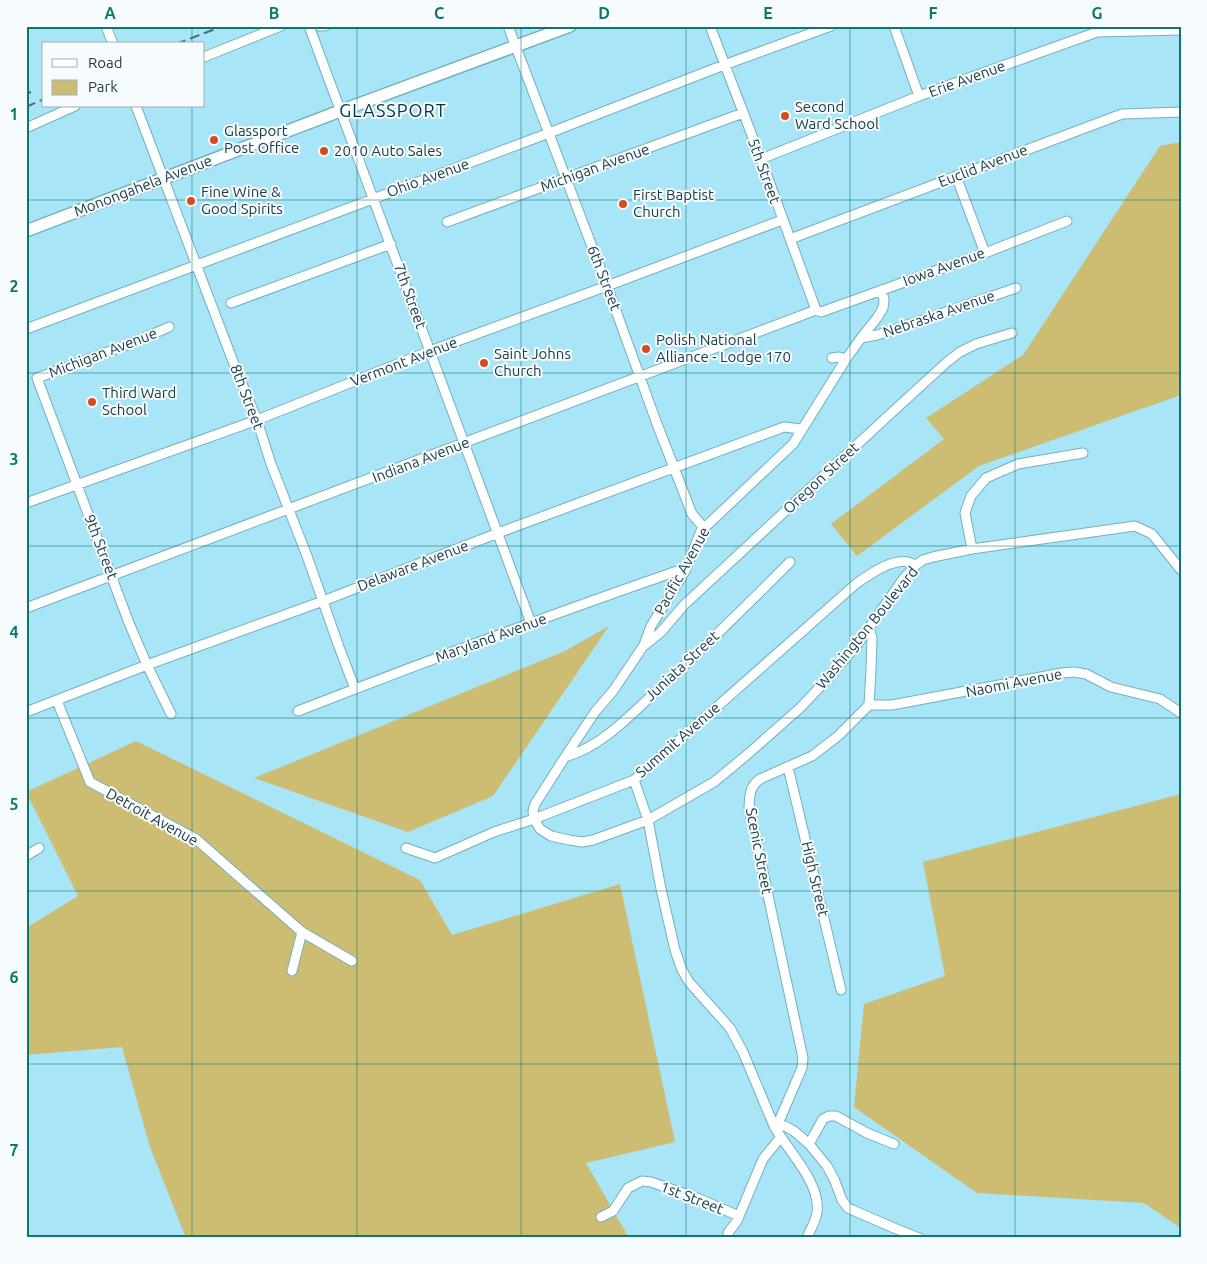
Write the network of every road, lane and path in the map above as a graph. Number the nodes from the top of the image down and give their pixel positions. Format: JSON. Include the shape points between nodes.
{"nodes":[{"id":1,"x":106,"y":26,"type":"edge"},
{"id":2,"x":281,"y":26,"type":"edge"},
{"id":3,"x":309,"y":26,"type":"edge"},
{"id":4,"x":318,"y":26,"type":"edge"},
{"id":5,"x":325,"y":26,"type":"edge"},
{"id":6,"x":508,"y":26,"type":"edge"},
{"id":7,"x":570,"y":26,"type":"edge"},
{"id":8,"x":710,"y":26,"type":"edge"},
{"id":9,"x":831,"y":26,"type":"edge"},
{"id":10,"x":894,"y":26,"type":"edge"},
{"id":11,"x":1096,"y":29,"type":"edge"},
{"id":12,"x":1181,"y":30,"type":"edge"},
{"id":13,"x":112,"y":42,"type":"edge"},
{"id":14,"x":516,"y":47,"type":"junction"},
{"id":15,"x":205,"y":56,"type":"edge"},
{"id":16,"x":724,"y":65,"type":"junction"},
{"id":17,"x":919,"y":96,"type":"junction"},
{"id":18,"x":71,"y":108,"type":"edge"},
{"id":19,"x":137,"y":108,"type":"edge"},
{"id":20,"x":340,"y":111,"type":"junction"},
{"id":21,"x":1181,"y":112,"type":"edge"},
{"id":22,"x":743,"y":113,"type":"junction"},
{"id":23,"x":26,"y":128,"type":"edge"},
{"id":24,"x":549,"y":133,"type":"junction"},
{"id":25,"x":761,"y":159,"type":"junction"},
{"id":26,"x":956,"y":176,"type":"junction"},
{"id":27,"x":163,"y":179,"type":"junction"},
{"id":28,"x":566,"y":179,"type":"junction"},
{"id":29,"x":373,"y":198,"type":"junction"},
{"id":30,"x":782,"y":220,"type":"junction"},
{"id":31,"x":1067,"y":221,"type":"dead end"},
{"id":32,"x":447,"y":222,"type":"dead end"},
{"id":33,"x":26,"y":231,"type":"edge"},
{"id":34,"x":790,"y":239,"type":"junction"},
{"id":35,"x":391,"y":244,"type":"junction"},
{"id":36,"x":985,"y":253,"type":"junction"},
{"id":37,"x":196,"y":265,"type":"junction"},
{"id":38,"x":607,"y":286,"type":"junction"},
{"id":39,"x":1016,"y":288,"type":"dead end"},
{"id":40,"x":881,"y":290,"type":"junction"},
{"id":41,"x":231,"y":303,"type":"dead end"},
{"id":42,"x":818,"y":311,"type":"junction"},
{"id":43,"x":169,"y":327,"type":"dead end"},
{"id":44,"x":26,"y":329,"type":"edge"},
{"id":45,"x":1012,"y":333,"type":"dead end"},
{"id":46,"x":860,"y":338,"type":"junction"},
{"id":47,"x":430,"y":351,"type":"junction"},
{"id":48,"x":832,"y":358,"type":"dead end"},
{"id":49,"x":846,"y":359,"type":"junction"},
{"id":50,"x":640,"y":376,"type":"junction"},
{"id":51,"x":37,"y":378,"type":"joint"},
{"id":52,"x":257,"y":420,"type":"junction"},
{"id":53,"x":801,"y":429,"type":"junction"},
{"id":54,"x":464,"y":443,"type":"junction"},
{"id":55,"x":1083,"y":454,"type":"dead end"},
{"id":56,"x":674,"y":468,"type":"junction"},
{"id":57,"x":77,"y":484,"type":"junction"},
{"id":58,"x":26,"y":503,"type":"edge"},
{"id":59,"x":288,"y":510,"type":"junction"},
{"id":60,"x":704,"y":528,"type":"junction"},
{"id":61,"x":498,"y":533,"type":"junction"},
{"id":62,"x":972,"y":549,"type":"junction"},
{"id":63,"x":790,"y":562,"type":"dead end"},
{"id":64,"x":916,"y":566,"type":"junction"},
{"id":65,"x":1181,"y":570,"type":"edge"},
{"id":66,"x":685,"y":572,"type":"junction"},
{"id":67,"x":112,"y":576,"type":"junction"},
{"id":68,"x":323,"y":601,"type":"junction"},
{"id":69,"x":26,"y":608,"type":"edge"},
{"id":70,"x":531,"y":623,"type":"junction"},
{"id":71,"x":869,"y":628,"type":"junction"},
{"id":72,"x":644,"y":645,"type":"junction"},
{"id":73,"x":147,"y":666,"type":"junction"},
{"id":74,"x":355,"y":689,"type":"junction"},
{"id":75,"x":57,"y":701,"type":"junction"},
{"id":76,"x":869,"y":705,"type":"junction"},
{"id":77,"x":298,"y":711,"type":"dead end"},
{"id":78,"x":26,"y":712,"type":"edge"},
{"id":79,"x":1181,"y":713,"type":"edge"},
{"id":80,"x":171,"y":714,"type":"dead end"},
{"id":81,"x":565,"y":757,"type":"junction"},
{"id":82,"x":788,"y":767,"type":"junction"},
{"id":83,"x":634,"y":780,"type":"junction"},
{"id":84,"x":534,"y":819,"type":"junction"},
{"id":85,"x":648,"y":820,"type":"junction"},
{"id":86,"x":40,"y":848,"type":"dead end"},
{"id":87,"x":406,"y":848,"type":"dead end"},
{"id":88,"x":26,"y":856,"type":"edge"},
{"id":89,"x":302,"y":932,"type":"junction"},
{"id":90,"x":352,"y":961,"type":"dead end"},
{"id":91,"x":292,"y":971,"type":"dead end"},
{"id":92,"x":841,"y":990,"type":"dead end"},
{"id":93,"x":774,"y":1126,"type":"junction"},
{"id":94,"x":780,"y":1138,"type":"junction"},
{"id":95,"x":809,"y":1144,"type":"junction"},
{"id":96,"x":894,"y":1144,"type":"dead end"},
{"id":97,"x":739,"y":1216,"type":"junction"},
{"id":98,"x":601,"y":1217,"type":"dead end"},
{"id":99,"x":728,"y":1232,"type":"dead end"},
{"id":100,"x":917,"y":1237,"type":"edge"},
{"id":101,"x":807,"y":1238,"type":"edge"}],
"edges":[{"from":1,"to":13,"type":"street"},
{"from":2,"to":15,"type":"street"},
{"from":3,"to":20,"type":"street","name":"7th Street"},
{"from":4,"to":5,"type":"street"},
{"from":6,"to":14,"type":"street","name":"6th Street"},
{"from":7,"to":14,"type":"main road","name":"Monongahela Avenue"},
{"from":8,"to":16,"type":"street","name":"5th Street"},
{"from":9,"to":16,"type":"street","name":"Ohio Avenue"},
{"from":10,"to":17,"type":"street"},
{"from":11,"to":12,"type":"street","name":"Erie Avenue"},
{"from":11,"to":17,"type":"street","name":"Erie Avenue"},
{"from":14,"to":20,"type":"main road","name":"Monongahela Avenue"},
{"from":14,"to":24,"type":"street","name":"6th Street"},
{"from":16,"to":22,"type":"street","name":"5th Street"},
{"from":16,"to":24,"type":"street","name":"Ohio Avenue"},
{"from":17,"to":25,"type":"street","name":"Erie Avenue"},
{"from":18,"to":23,"type":"street"},
{"from":19,"to":27,"type":"street","name":"8th Street"},
{"from":20,"to":27,"type":"main road","name":"Monongahela Avenue"},
{"from":20,"to":29,"type":"street","name":"7th Street"},
{"from":21,"to":26,"type":"street","name":"Euclid Avenue","via":[[1122,114]]},
{"from":22,"to":25,"type":"street","name":"5th Street"},
{"from":22,"to":28,"type":"street","name":"Michigan Avenue"},
{"from":24,"to":28,"type":"street","name":"6th Street"},
{"from":24,"to":29,"type":"street","name":"Ohio Avenue"},
{"from":25,"to":30,"type":"street","name":"5th Street"},
{"from":26,"to":34,"type":"street","name":"Euclid Avenue"},
{"from":26,"to":36,"type":"street"},
{"from":27,"to":33,"type":"main road","name":"Monongahela Avenue"},
{"from":27,"to":37,"type":"street","name":"8th Street"},
{"from":28,"to":32,"type":"street","name":"Michigan Avenue"},
{"from":28,"to":38,"type":"street","name":"6th Street"},
{"from":29,"to":35,"type":"street","name":"7th Street"},
{"from":29,"to":37,"type":"street","name":"Ohio Avenue"},
{"from":30,"to":34,"type":"street","name":"5th Street"},
{"from":30,"to":38,"type":"street","name":"Vermont Avenue"},
{"from":31,"to":36,"type":"street","name":"Iowa Avenue"},
{"from":34,"to":42,"type":"street","name":"5th Street"},
{"from":35,"to":41,"type":"street"},
{"from":35,"to":47,"type":"street","name":"7th Street"},
{"from":36,"to":40,"type":"street","name":"Iowa Avenue"},
{"from":37,"to":44,"type":"street","name":"Ohio Avenue"},
{"from":37,"to":52,"type":"street","name":"8th Street"},
{"from":38,"to":47,"type":"street","name":"Vermont Avenue"},
{"from":38,"to":50,"type":"street","name":"6th Street"},
{"from":39,"to":46,"type":"street","name":"Nebraska Avenue"},
{"from":40,"to":42,"type":"street","name":"Iowa Avenue"},
{"from":40,"to":46,"type":"street","name":"Pacific Avenue","via":[[883,308]]},
{"from":42,"to":50,"type":"street","name":"Indiana Avenue"},
{"from":43,"to":51,"type":"street","name":"Michigan Avenue"},
{"from":45,"to":72,"type":"street","name":"Oregon Street","via":[[976,344],[947,362]]},
{"from":46,"to":49,"type":"street","name":"Pacific Avenue"},
{"from":47,"to":52,"type":"street","name":"Vermont Avenue"},
{"from":47,"to":54,"type":"street","name":"7th Street"},
{"from":48,"to":49,"type":"street"},
{"from":49,"to":53,"type":"street","name":"Pacific Avenue"},
{"from":50,"to":54,"type":"street","name":"Indiana Avenue"},
{"from":50,"to":56,"type":"street","name":"6th Street"},
{"from":51,"to":57,"type":"street","name":"9th Street"},
{"from":52,"to":57,"type":"street","name":"Vermont Avenue"},
{"from":52,"to":59,"type":"street","name":"8th Street"},
{"from":53,"to":56,"type":"street","name":"Delaware Avenue","via":[[784,428]]},
{"from":53,"to":60,"type":"street","name":"Pacific Avenue","via":[[793,444]]},
{"from":54,"to":59,"type":"street","name":"Indiana Avenue"},
{"from":54,"to":61,"type":"street","name":"7th Street"},
{"from":55,"to":62,"type":"street","via":[[1018,464],[986,478],[971,496],[965,513]]},
{"from":56,"to":60,"type":"street","name":"6th Street","via":[[692,514]]},
{"from":56,"to":61,"type":"street","name":"Delaware Avenue"},
{"from":57,"to":58,"type":"street","name":"Vermont Avenue"},
{"from":57,"to":67,"type":"street","name":"9th Street"},
{"from":59,"to":67,"type":"street","name":"Indiana Avenue"},
{"from":59,"to":68,"type":"street","name":"8th Street"},
{"from":60,"to":66,"type":"street","name":"Pacific Avenue"},
{"from":61,"to":68,"type":"street","name":"Delaware Avenue"},
{"from":61,"to":70,"type":"street","name":"7th Street"},
{"from":62,"to":64,"type":"street","name":"Washington Boulevard","via":[[923,560]]},
{"from":62,"to":65,"type":"street","name":"Washington Boulevard","via":[[1135,526],[1152,534]]},
{"from":63,"to":81,"type":"street","name":"Juniata Street","via":[[628,718],[596,743]]},
{"from":64,"to":71,"type":"street","name":"Washington Boulevard"},
{"from":64,"to":83,"type":"street","name":"Summit Avenue","via":[[908,562],[896,563],[857,583]]},
{"from":66,"to":70,"type":"street","name":"Maryland Avenue","via":[[677,572]]},
{"from":66,"to":72,"type":"street","name":"Pacific Avenue","via":[[651,626]]},
{"from":67,"to":69,"type":"street","name":"Indiana Avenue"},
{"from":67,"to":73,"type":"street","name":"9th Street"},
{"from":68,"to":73,"type":"street","name":"Delaware Avenue"},
{"from":68,"to":74,"type":"street","name":"8th Street"},
{"from":70,"to":74,"type":"street","name":"Maryland Avenue"},
{"from":71,"to":76,"type":"street","via":[[872,638]]},
{"from":71,"to":85,"type":"street","name":"Washington Boulevard","via":[[800,708],[748,754],[714,782]]},
{"from":72,"to":81,"type":"street","name":"Pacific Avenue"},
{"from":73,"to":75,"type":"street","name":"Delaware Avenue"},
{"from":73,"to":80,"type":"street","name":"9th Street"},
{"from":74,"to":77,"type":"street","name":"Maryland Avenue"},
{"from":75,"to":78,"type":"street","name":"Delaware Avenue"},
{"from":75,"to":89,"type":"street","name":"Detroit Avenue","via":[[90,782],[196,839]]},
{"from":76,"to":79,"type":"street","name":"Naomi Avenue","via":[[892,705],[1074,672],[1086,674],[1111,687],[1160,699]]},
{"from":76,"to":82,"type":"street","name":"Scenic Street","via":[[812,756]]},
{"from":81,"to":84,"type":"street","name":"Pacific Avenue","via":[[535,804]]},
{"from":82,"to":92,"type":"street","name":"High Street"},
{"from":82,"to":93,"type":"street","name":"Scenic Street","via":[[754,784],[749,807],[803,1058],[802,1068]]},
{"from":83,"to":84,"type":"street","name":"Summit Avenue"},
{"from":83,"to":85,"type":"street"},
{"from":84,"to":85,"type":"street","via":[[540,829],[551,836],[582,842]]},
{"from":84,"to":87,"type":"street","name":"Summit Avenue","via":[[494,832],[435,858]]},
{"from":85,"to":93,"type":"street","via":[[661,889],[682,970],[730,1028]]},
{"from":86,"to":88,"type":"street"},
{"from":89,"to":90,"type":"street","name":"Detroit Avenue"},
{"from":89,"to":91,"type":"street"},
{"from":93,"to":94,"type":"street"},
{"from":93,"to":95,"type":"street","via":[[785,1126]]},
{"from":94,"to":97,"type":"street","via":[[763,1159]]},
{"from":94,"to":101,"type":"street","via":[[815,1192],[817,1214]]},
{"from":95,"to":96,"type":"street","via":[[823,1119],[829,1116],[836,1116]]},
{"from":95,"to":100,"type":"street","via":[[827,1166],[848,1208]]},
{"from":97,"to":98,"type":"street","name":"1st Street","via":[[697,1198],[642,1181],[628,1188],[613,1211]]},
{"from":97,"to":99,"type":"street"}]}
